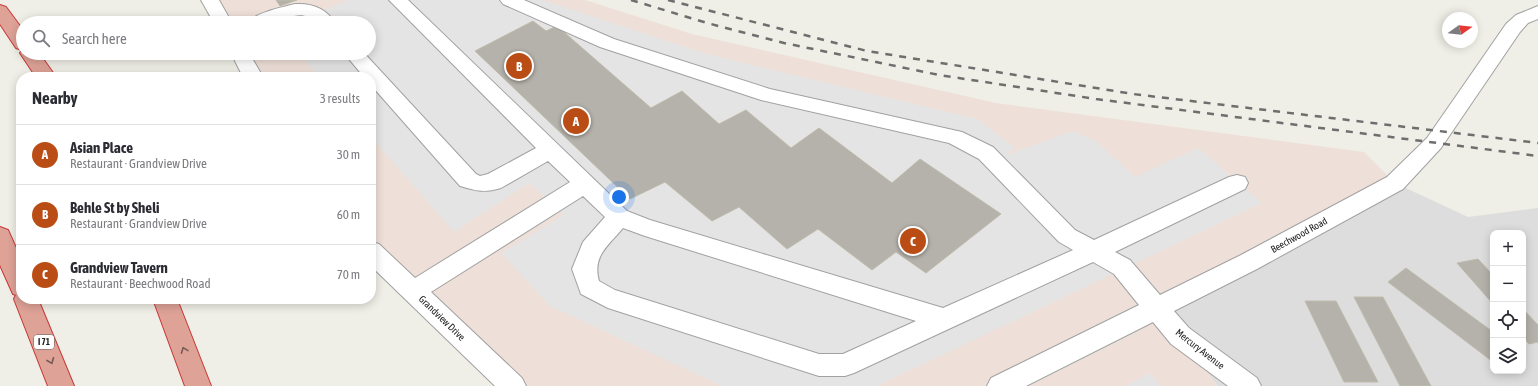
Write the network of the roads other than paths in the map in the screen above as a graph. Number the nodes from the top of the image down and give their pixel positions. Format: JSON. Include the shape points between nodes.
{"nodes":[{"id":1,"x":210,"y":0,"type":"edge"},
{"id":2,"x":398,"y":0,"type":"edge"},
{"id":3,"x":509,"y":0,"type":"edge"},
{"id":4,"x":0,"y":11,"type":"edge"},
{"id":5,"x":1538,"y":12,"type":"edge"},
{"id":6,"x":219,"y":16,"type":"edge"},
{"id":7,"x":277,"y":16,"type":"edge"},
{"id":8,"x":320,"y":16,"type":"edge"},
{"id":9,"x":16,"y":34,"type":"edge"},
{"id":10,"x":34,"y":60,"type":"edge"},
{"id":11,"x":244,"y":60,"type":"edge"},
{"id":12,"x":359,"y":60,"type":"edge"},
{"id":13,"x":42,"y":72,"type":"edge"},
{"id":14,"x":250,"y":72,"type":"edge"},
{"id":15,"x":370,"y":72,"type":"edge"},
{"id":16,"x":376,"y":78,"type":"edge"},
{"id":17,"x":550,"y":150,"type":"junction"},
{"id":18,"x":1237,"y":183,"type":"dead end"},
{"id":19,"x":585,"y":184,"type":"junction"},
{"id":20,"x":619,"y":217,"type":"junction"},
{"id":21,"x":0,"y":236,"type":"edge"},
{"id":22,"x":1094,"y":251,"type":"junction"},
{"id":23,"x":376,"y":256,"type":"edge"},
{"id":24,"x":16,"y":275,"type":"edge"},
{"id":25,"x":413,"y":291,"type":"junction"},
{"id":26,"x":28,"y":304,"type":"edge"},
{"id":27,"x":167,"y":304,"type":"edge"},
{"id":28,"x":1156,"y":308,"type":"junction"},
{"id":29,"x":943,"y":319,"type":"junction"},
{"id":30,"x":61,"y":386,"type":"edge"},
{"id":31,"x":198,"y":386,"type":"edge"},
{"id":32,"x":513,"y":386,"type":"edge"},
{"id":33,"x":1000,"y":386,"type":"edge"},
{"id":34,"x":1248,"y":386,"type":"edge"}],
"edges":[{"from":1,"to":6,"type":"street"},
{"from":2,"to":17,"type":"street"},
{"from":3,"to":22,"type":"street","name":"Mercury Avenue","via":[[607,44],[768,95],[955,137],[986,153],[1067,236]]},
{"from":4,"to":9,"type":"highway"},
{"from":5,"to":28,"type":"street","name":"Beechwood Road","via":[[1522,19],[1513,28],[1439,137],[1395,183],[1249,262]]},
{"from":7,"to":8,"type":"street","via":[[305,9]]},
{"from":10,"to":13,"type":"highway"},
{"from":11,"to":14,"type":"street"},
{"from":12,"to":15,"type":"street"},
{"from":16,"to":17,"type":"street","via":[[468,180],[480,184],[493,182]]},
{"from":17,"to":19,"type":"street"},
{"from":18,"to":22,"type":"street"},
{"from":19,"to":20,"type":"street"},
{"from":19,"to":25,"type":"street"},
{"from":20,"to":29,"type":"street","via":[[652,230]]},
{"from":20,"to":29,"type":"street","via":[[592,249],[584,269],[589,287],[608,298],[819,365],[845,365]]},
{"from":21,"to":24,"type":"highway"},
{"from":22,"to":28,"type":"street","name":"Mercury Avenue","via":[[1122,267]]},
{"from":22,"to":29,"type":"street"},
{"from":23,"to":25,"type":"street","name":"Grandview Drive"},
{"from":25,"to":32,"type":"street","name":"Grandview Drive"},
{"from":26,"to":30,"type":"highway","number":"I 71","one_way":true},
{"from":31,"to":27,"type":"highway","one_way":true},
{"from":28,"to":33,"type":"street","name":"Beechwood Road"},
{"from":28,"to":34,"type":"street","name":"Mercury Avenue","via":[[1180,336]]}]}
